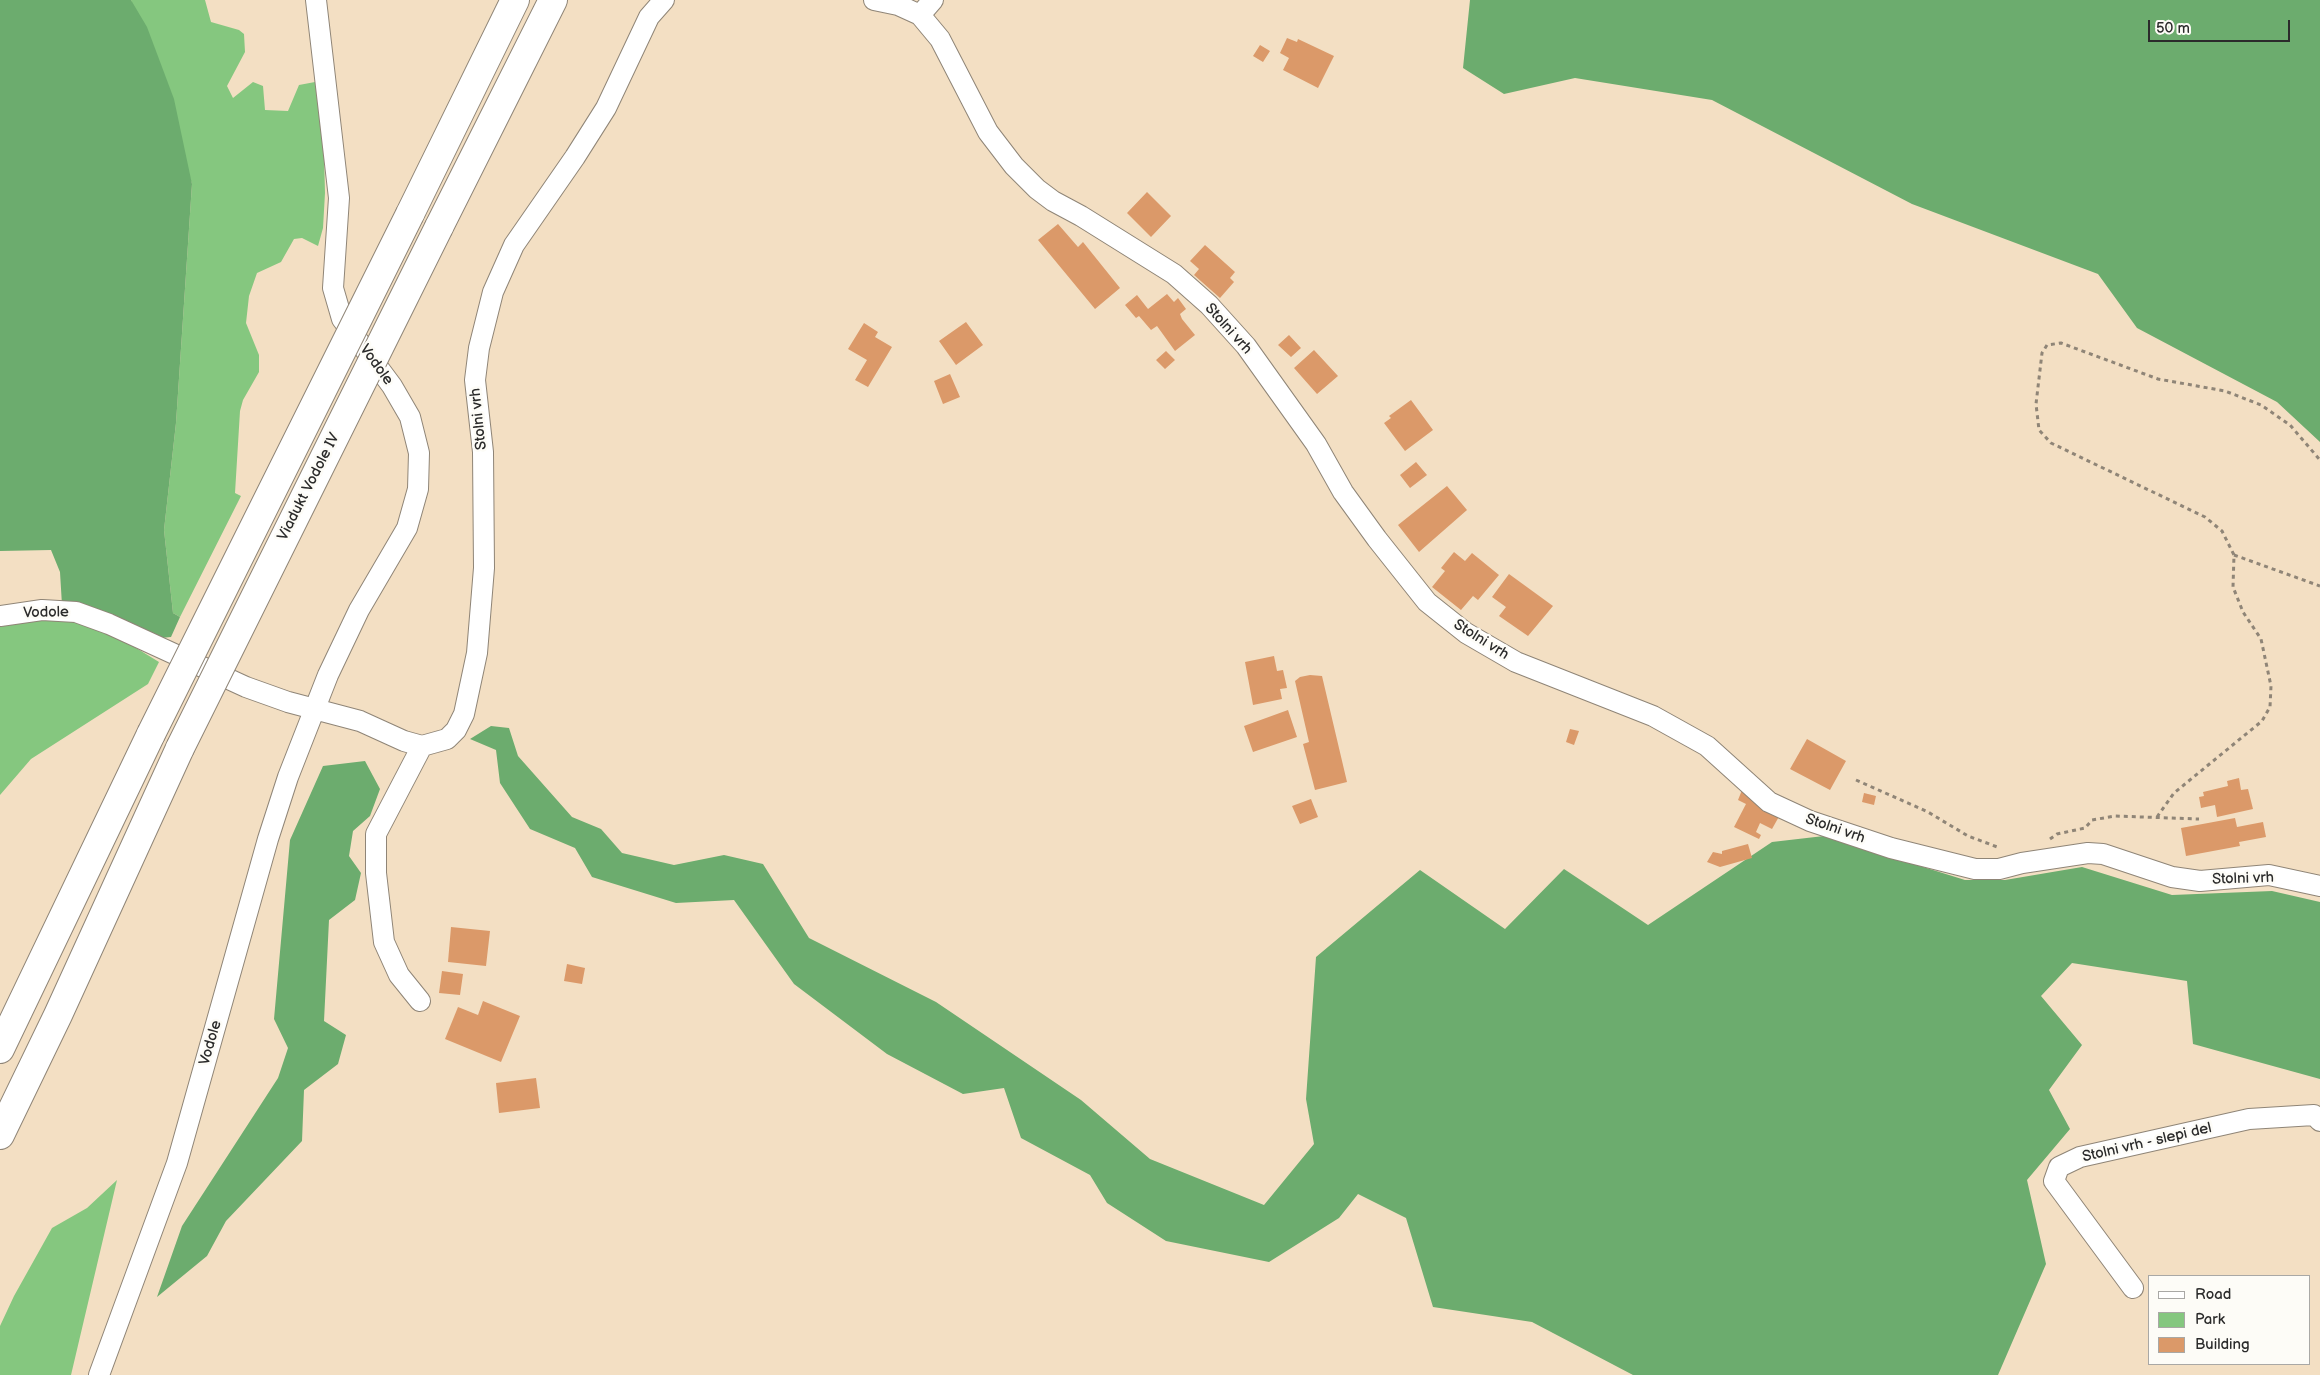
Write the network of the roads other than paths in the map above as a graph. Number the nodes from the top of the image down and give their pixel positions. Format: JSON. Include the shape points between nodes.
{"nodes":[{"id":1,"x":316,"y":0,"type":"edge"},
{"id":2,"x":515,"y":0,"type":"edge"},
{"id":3,"x":553,"y":0,"type":"edge"},
{"id":4,"x":664,"y":0,"type":"edge"},
{"id":5,"x":874,"y":0,"type":"edge"},
{"id":6,"x":934,"y":0,"type":"edge"},
{"id":7,"x":920,"y":15,"type":"junction"},
{"id":8,"x":0,"y":616,"type":"edge"},
{"id":9,"x":314,"y":708,"type":"junction"},
{"id":10,"x":422,"y":746,"type":"junction"},
{"id":11,"x":2320,"y":886,"type":"edge"},
{"id":12,"x":420,"y":1001,"type":"dead end"},
{"id":13,"x":0,"y":1048,"type":"edge"},
{"id":14,"x":2320,"y":1121,"type":"edge"},
{"id":15,"x":0,"y":1135,"type":"edge"},
{"id":16,"x":2133,"y":1288,"type":"dead end"},
{"id":17,"x":99,"y":1375,"type":"edge"}],
"edges":[{"from":1,"to":9,"type":"street","name":"Vodole","via":[[339,198],[333,288],[342,319],[392,386],[410,417],[419,453],[418,489],[408,528],[359,610]]},
{"from":2,"to":13,"type":"highway","name":"Viadukt Vodole IV","bridge":true,"via":[[151,734]]},
{"from":3,"to":15,"type":"highway","name":"Viadukt Vodole IV","bridge":true,"via":[[180,748]]},
{"from":4,"to":10,"type":"street","name":"Stolni vrh","via":[[649,18],[606,108],[514,245],[493,292],[475,380],[483,452],[484,568],[477,652],[468,700],[456,730],[448,739]]},
{"from":5,"to":7,"type":"street","name":"Stolni vrh","via":[[898,5]]},
{"from":6,"to":7,"type":"street"},
{"from":7,"to":11,"type":"street","name":"Stolni vrh","via":[[940,39],[988,132],[1014,166],[1053,202],[1174,274],[1209,305],[1246,346],[1383,546],[1427,602],[1466,633],[1516,662],[1653,716],[1708,746],[1769,802],[1810,821],[1891,848],[1975,869],[1999,869],[2069,856],[2103,854],[2172,877],[2200,881],[2269,875]]},
{"from":8,"to":9,"type":"street","name":"Vodole","via":[[42,610],[76,612],[110,624],[246,686]]},
{"from":9,"to":10,"type":"street","via":[[360,721]]},
{"from":9,"to":17,"type":"street","name":"Vodole","via":[[268,839],[177,1162]]},
{"from":10,"to":12,"type":"street","via":[[376,834],[377,889],[384,942],[399,975]]},
{"from":14,"to":16,"type":"street","name":"Stolni vrh - slepi del","via":[[2314,1115],[2250,1119],[2080,1157],[2059,1167],[2054,1181]]}]}
